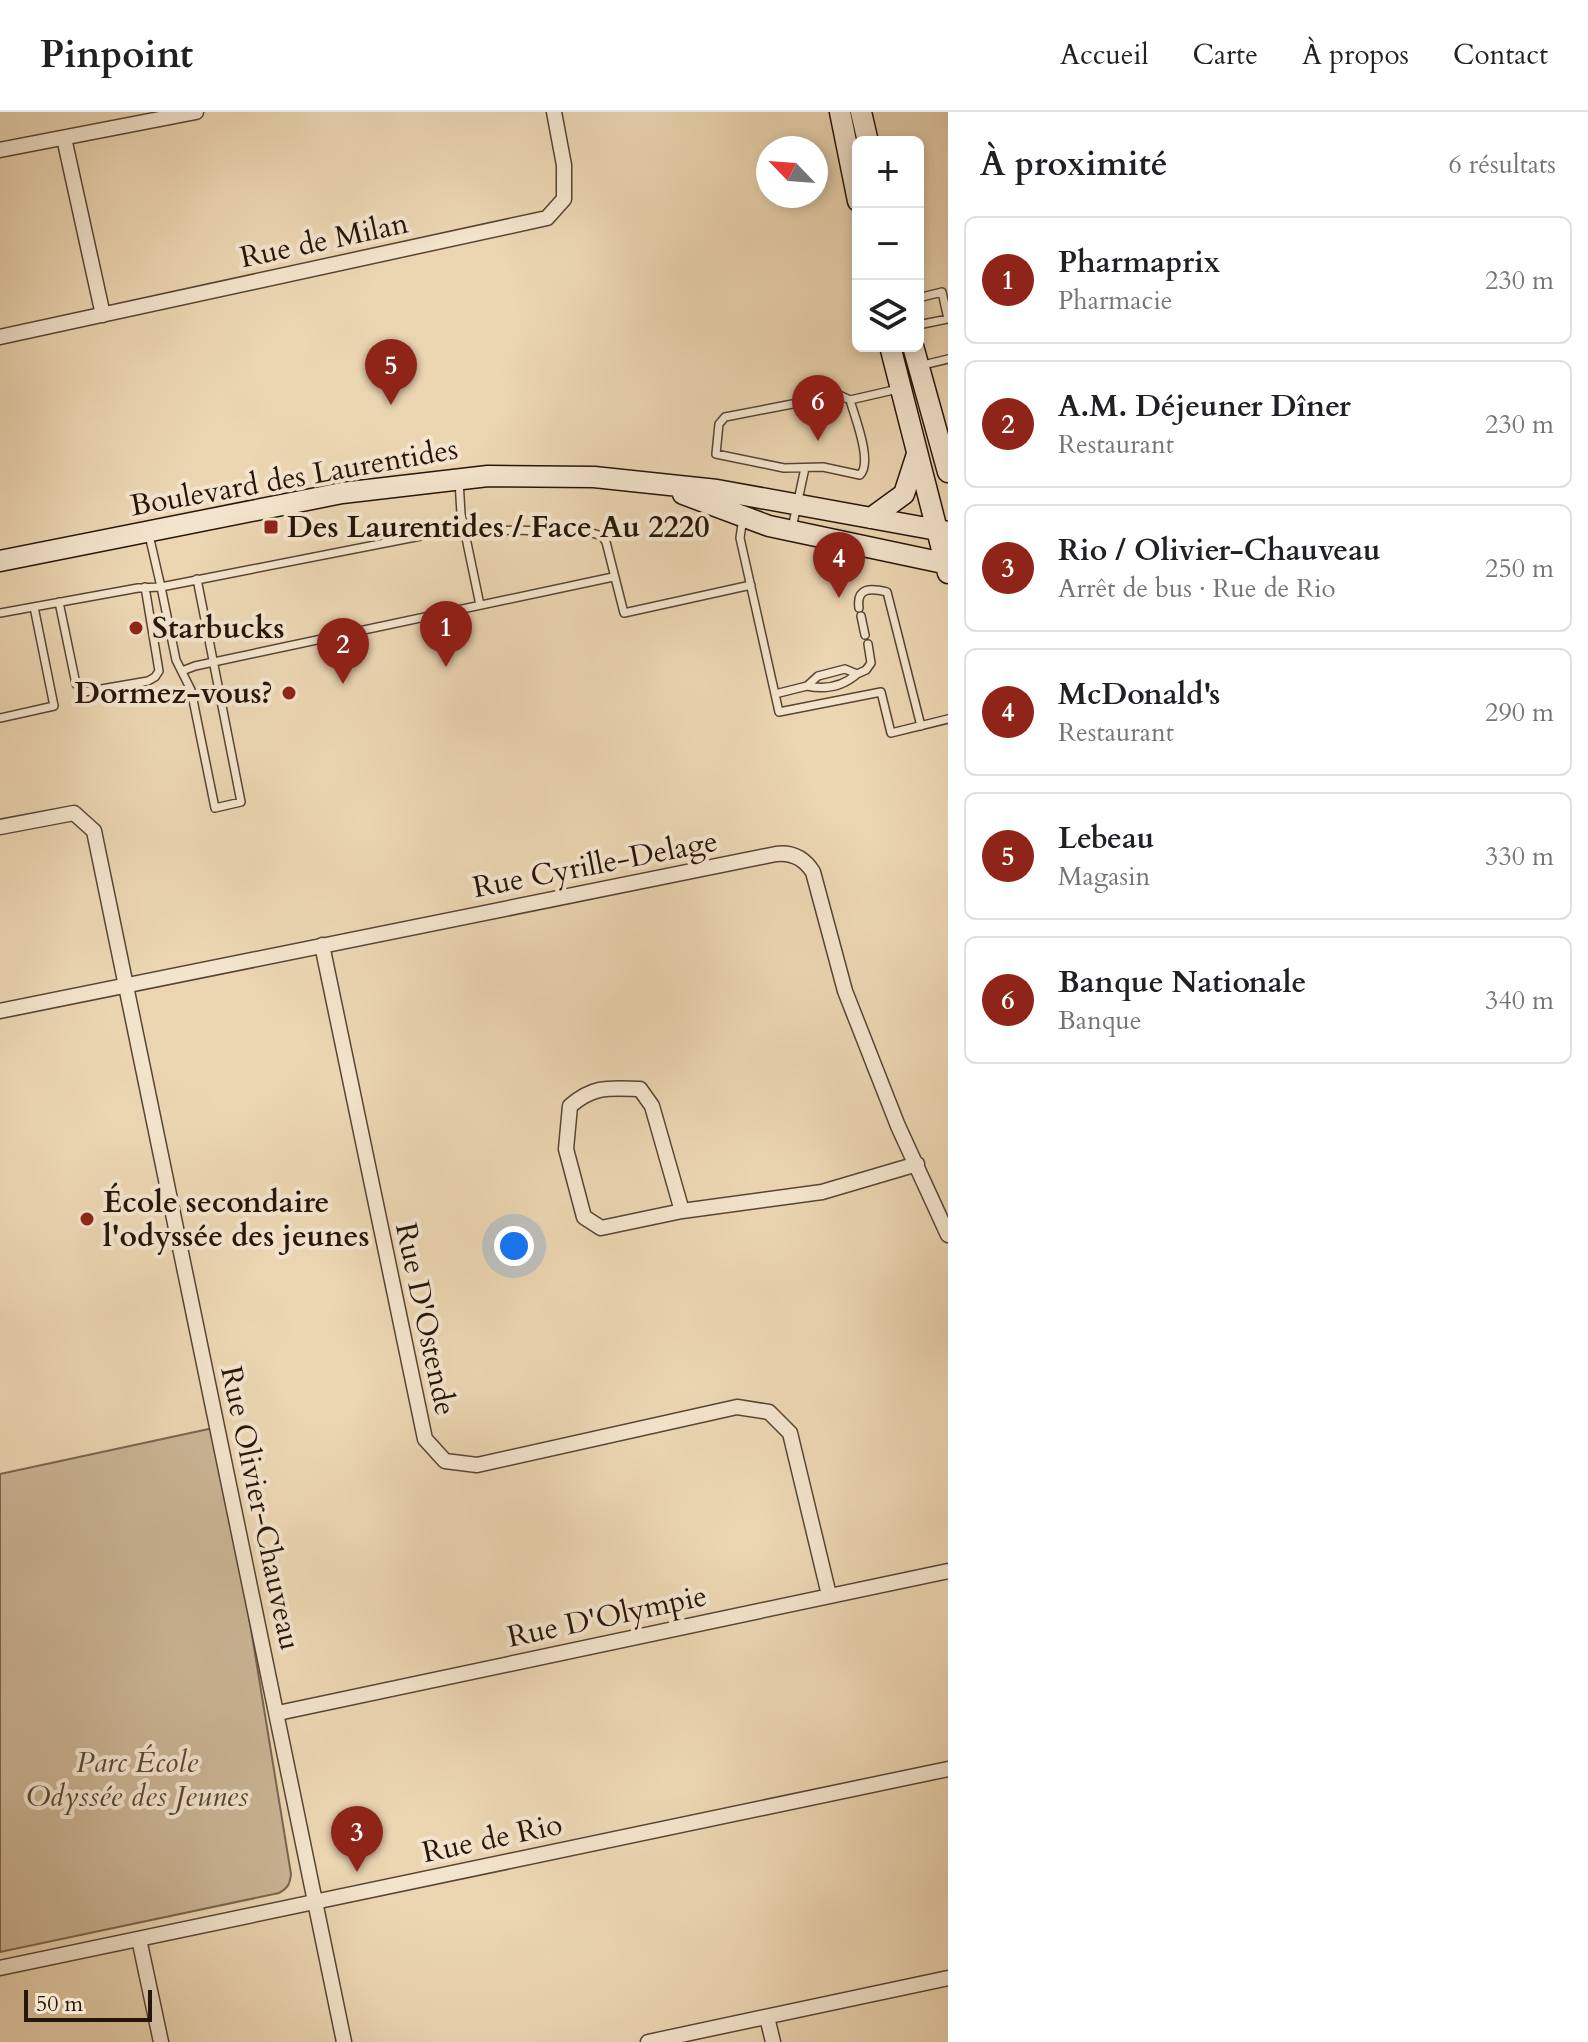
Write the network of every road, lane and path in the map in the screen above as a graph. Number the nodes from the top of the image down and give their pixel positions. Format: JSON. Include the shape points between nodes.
{"nodes":[{"id":1,"x":196,"y":112,"type":"edge"},
{"id":2,"x":554,"y":112,"type":"edge"},
{"id":3,"x":840,"y":112,"type":"edge"},
{"id":4,"x":861,"y":112,"type":"edge"},
{"id":5,"x":867,"y":136,"type":"edge"},
{"id":6,"x":64,"y":138,"type":"junction"},
{"id":7,"x":0,"y":150,"type":"edge"},
{"id":8,"x":852,"y":171,"type":"edge"},
{"id":9,"x":924,"y":296,"type":"edge"},
{"id":10,"x":103,"y":315,"type":"junction"},
{"id":11,"x":924,"y":324,"type":"edge"},
{"id":12,"x":0,"y":337,"type":"edge"},
{"id":13,"x":891,"y":352,"type":"edge"},
{"id":14,"x":916,"y":356,"type":"edge"},
{"id":15,"x":948,"y":359,"type":"edge"},
{"id":16,"x":898,"y":380,"type":"junction"},
{"id":17,"x":850,"y":400,"type":"junction"},
{"id":18,"x":917,"y":454,"type":"junction"},
{"id":19,"x":805,"y":468,"type":"junction"},
{"id":20,"x":948,"y":471,"type":"edge"},
{"id":21,"x":459,"y":478,"type":"junction"},
{"id":22,"x":649,"y":483,"type":"junction"},
{"id":23,"x":748,"y":495,"type":"junction"},
{"id":24,"x":797,"y":503,"type":"junction"},
{"id":25,"x":743,"y":516,"type":"junction"},
{"id":26,"x":871,"y":518,"type":"junction"},
{"id":27,"x":149,"y":531,"type":"junction"},
{"id":28,"x":791,"y":531,"type":"junction"},
{"id":29,"x":944,"y":531,"type":"edge"},
{"id":30,"x":465,"y":532,"type":"junction"},
{"id":31,"x":0,"y":561,"type":"edge"},
{"id":32,"x":947,"y":567,"type":"edge"},
{"id":33,"x":613,"y":577,"type":"junction"},
{"id":34,"x":197,"y":579,"type":"junction"},
{"id":35,"x":751,"y":585,"type":"junction"},
{"id":36,"x":145,"y":587,"type":"junction"},
{"id":37,"x":161,"y":587,"type":"junction"},
{"id":38,"x":59,"y":602,"type":"junction"},
{"id":39,"x":480,"y":605,"type":"junction"},
{"id":40,"x":34,"y":607,"type":"junction"},
{"id":41,"x":0,"y":613,"type":"edge"},
{"id":42,"x":214,"y":662,"type":"junction"},
{"id":43,"x":182,"y":671,"type":"junction"},
{"id":44,"x":857,"y":674,"type":"junction"},
{"id":45,"x":807,"y":686,"type":"junction"},
{"id":46,"x":775,"y":694,"type":"junction"},
{"id":47,"x":0,"y":718,"type":"edge"},
{"id":48,"x":948,"y":719,"type":"edge"},
{"id":49,"x":921,"y":726,"type":"junction"},
{"id":50,"x":0,"y":827,"type":"edge"},
{"id":51,"x":322,"y":945,"type":"junction"},
{"id":52,"x":125,"y":985,"type":"junction"},
{"id":53,"x":0,"y":1011,"type":"edge"},
{"id":54,"x":917,"y":1164,"type":"junction"},
{"id":55,"x":682,"y":1211,"type":"junction"},
{"id":56,"x":948,"y":1235,"type":"edge"},
{"id":57,"x":948,"y":1571,"type":"edge"},
{"id":58,"x":829,"y":1595,"type":"junction"},
{"id":59,"x":278,"y":1713,"type":"junction"},
{"id":60,"x":948,"y":1769,"type":"edge"},
{"id":61,"x":316,"y":1902,"type":"junction"},
{"id":62,"x":139,"y":1939,"type":"junction"},
{"id":63,"x":0,"y":1968,"type":"edge"},
{"id":64,"x":948,"y":1978,"type":"edge"},
{"id":65,"x":767,"y":2017,"type":"junction"},
{"id":66,"x":161,"y":2042,"type":"edge"},
{"id":67,"x":344,"y":2042,"type":"edge"},
{"id":68,"x":648,"y":2042,"type":"edge"},
{"id":69,"x":773,"y":2042,"type":"edge"}],
"edges":[{"from":1,"to":6,"type":"street"},
{"from":2,"to":10,"type":"street","name":"Rue de Milan","via":[[564,199],[547,218]]},
{"from":3,"to":8,"type":"main road"},
{"from":4,"to":5,"type":"main road"},
{"from":6,"to":7,"type":"street"},
{"from":6,"to":10,"type":"street"},
{"from":9,"to":11,"type":"lane","via":[[942,292],[948,319]]},
{"from":10,"to":12,"type":"street","name":"Rue de Milan"},
{"from":13,"to":16,"type":"main road"},
{"from":14,"to":15,"type":"lane"},
{"from":14,"to":16,"type":"lane"},
{"from":14,"to":20,"type":"main road"},
{"from":16,"to":17,"type":"lane"},
{"from":16,"to":18,"type":"main road"},
{"from":17,"to":19,"type":"lane","via":[[865,456],[863,472]]},
{"from":17,"to":19,"type":"lane","via":[[839,395],[721,420],[716,454]]},
{"from":18,"to":26,"type":"main road","via":[[904,494]]},
{"from":18,"to":29,"type":"main road"},
{"from":19,"to":24,"type":"lane"},
{"from":21,"to":22,"type":"main road","name":"Boulevard des Laurentides","via":[[554,475]]},
{"from":21,"to":27,"type":"main road","name":"Boulevard des Laurentides","via":[[342,493]]},
{"from":21,"to":30,"type":"lane"},
{"from":22,"to":23,"type":"main road","name":"Boulevard des Laurentides"},
{"from":22,"to":25,"type":"main road","name":"Boulevard des Laurentides"},
{"from":23,"to":24,"type":"main road","name":"Boulevard des Laurentides"},
{"from":23,"to":25,"type":"lane"},
{"from":24,"to":26,"type":"main road","name":"Boulevard des Laurentides"},
{"from":24,"to":28,"type":"lane"},
{"from":25,"to":28,"type":"main road","name":"Boulevard des Laurentides"},
{"from":25,"to":35,"type":"lane","via":[[739,536]]},
{"from":26,"to":29,"type":"main road","name":"Boulevard des Laurentides"},
{"from":27,"to":31,"type":"main road","name":"Boulevard des Laurentides"},
{"from":27,"to":37,"type":"lane"},
{"from":28,"to":32,"type":"main road","name":"Boulevard des Laurentides"},
{"from":29,"to":32,"type":"main road"},
{"from":30,"to":33,"type":"lane","via":[[599,534],[606,542]]},
{"from":30,"to":34,"type":"lane","via":[[406,538]]},
{"from":30,"to":39,"type":"lane"},
{"from":33,"to":35,"type":"lane","via":[[624,613]]},
{"from":33,"to":39,"type":"lane"},
{"from":34,"to":37,"type":"lane"},
{"from":34,"to":42,"type":"lane"},
{"from":35,"to":46,"type":"lane"},
{"from":36,"to":37,"type":"lane"},
{"from":36,"to":38,"type":"lane"},
{"from":36,"to":38,"type":"lane","via":[[159,671],[148,681],[96,691],[84,692],[76,684]]},
{"from":37,"to":43,"type":"lane"},
{"from":38,"to":40,"type":"lane"},
{"from":39,"to":42,"type":"lane"},
{"from":40,"to":41,"type":"lane"},
{"from":40,"to":47,"type":"lane","via":[[54,706]]},
{"from":42,"to":43,"type":"lane"},
{"from":42,"to":43,"type":"lane","via":[[241,802],[215,808],[191,690]]},
{"from":44,"to":45,"type":"lane","via":[[847,683],[821,689]]},
{"from":44,"to":45,"type":"lane","via":[[845,669],[818,676]]},
{"from":44,"to":49,"type":"lane","via":[[871,663],[859,597],[872,589],[887,592]]},
{"from":45,"to":46,"type":"lane"},
{"from":46,"to":49,"type":"lane","via":[[779,712],[881,692],[891,733]]},
{"from":48,"to":49,"type":"lane"},
{"from":50,"to":52,"type":"street","name":"Rue Olivier-Chauveau","via":[[74,813],[94,831]]},
{"from":51,"to":52,"type":"street","name":"Rue Cyrille-Delage"},
{"from":51,"to":54,"type":"street","name":"Rue Cyrille-Delage","via":[[792,854],[813,872],[845,991]]},
{"from":51,"to":58,"type":"street","name":"Rue D'Ostende","via":[[425,1439],[445,1461],[477,1465],[737,1407],[769,1412],[790,1433]]},
{"from":52,"to":53,"type":"street","name":"Rue Cyrille-Delage"},
{"from":52,"to":59,"type":"street","name":"Rue Olivier-Chauveau"},
{"from":54,"to":55,"type":"street","via":[[822,1192]]},
{"from":54,"to":56,"type":"street","name":"Rue Cyrille-Delage"},
{"from":55,"to":55,"type":"street","via":[[652,1106],[640,1089],[604,1088],[584,1093],[570,1106],[566,1149],[584,1217],[601,1228]]},
{"from":57,"to":58,"type":"street","name":"Rue D'Olympie"},
{"from":58,"to":59,"type":"street","name":"Rue D'Olympie"},
{"from":59,"to":61,"type":"street","name":"Rue Olivier-Chauveau"},
{"from":60,"to":61,"type":"street","name":"Rue de Rio"},
{"from":61,"to":62,"type":"street","name":"Rue de Rio"},
{"from":61,"to":67,"type":"street","name":"Rue Olivier-Chauveau"},
{"from":62,"to":63,"type":"street","name":"Rue de Rio"},
{"from":62,"to":66,"type":"street"},
{"from":64,"to":65,"type":"street"},
{"from":65,"to":68,"type":"street"},
{"from":65,"to":69,"type":"street"}]}
